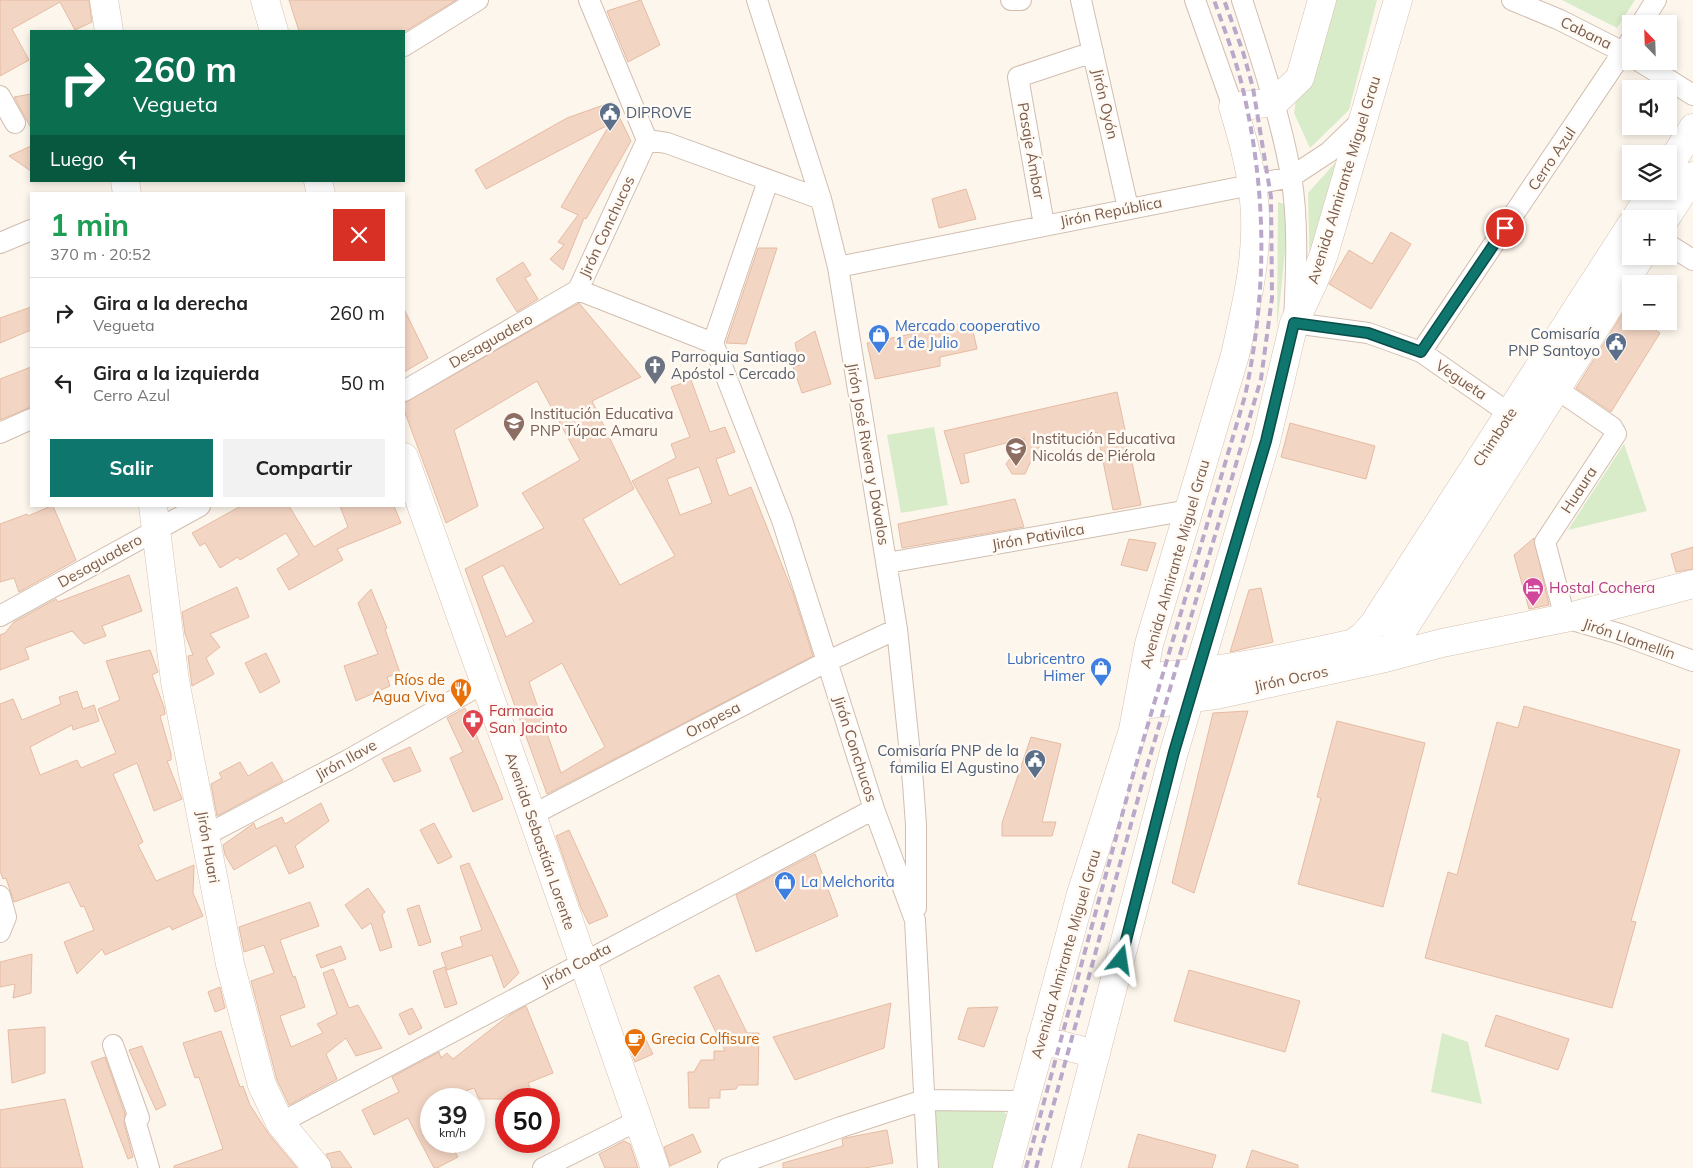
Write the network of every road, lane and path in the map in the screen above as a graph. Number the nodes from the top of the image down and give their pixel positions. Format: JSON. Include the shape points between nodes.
{"nodes":[{"id":1,"x":104,"y":0,"type":"edge"},
{"id":2,"x":265,"y":0,"type":"edge"},
{"id":3,"x":478,"y":0,"type":"edge"},
{"id":4,"x":589,"y":0,"type":"edge"},
{"id":5,"x":757,"y":0,"type":"edge"},
{"id":6,"x":1011,"y":0,"type":"edge"},
{"id":7,"x":1021,"y":0,"type":"edge"},
{"id":8,"x":1081,"y":0,"type":"edge"},
{"id":9,"x":1195,"y":0,"type":"edge"},
{"id":10,"x":1242,"y":0,"type":"edge"},
{"id":11,"x":1322,"y":0,"type":"edge"},
{"id":12,"x":1398,"y":0,"type":"edge"},
{"id":13,"x":1512,"y":0,"type":"edge"},
{"id":14,"x":1656,"y":0,"type":"edge"},
{"id":15,"x":1647,"y":15,"type":"edge"},
{"id":16,"x":109,"y":30,"type":"edge"},
{"id":17,"x":274,"y":30,"type":"edge"},
{"id":18,"x":405,"y":45,"type":"edge"},
{"id":19,"x":1622,"y":48,"type":"edge"},
{"id":20,"x":1093,"y":52,"type":"junction"},
{"id":21,"x":1622,"y":65,"type":"edge"},
{"id":22,"x":1657,"y":70,"type":"edge"},
{"id":23,"x":1693,"y":95,"type":"edge"},
{"id":24,"x":0,"y":96,"type":"edge"},
{"id":25,"x":1275,"y":102,"type":"junction"},
{"id":26,"x":1233,"y":108,"type":"junction"},
{"id":27,"x":1365,"y":118,"type":"junction"},
{"id":28,"x":15,"y":123,"type":"dead end"},
{"id":29,"x":1693,"y":128,"type":"edge"},
{"id":30,"x":647,"y":140,"type":"junction"},
{"id":31,"x":1677,"y":153,"type":"edge"},
{"id":32,"x":1693,"y":176,"type":"edge"},
{"id":33,"x":1291,"y":177,"type":"junction"},
{"id":34,"x":768,"y":181,"type":"junction"},
{"id":35,"x":1252,"y":183,"type":"junction"},
{"id":36,"x":821,"y":199,"type":"junction"},
{"id":37,"x":1128,"y":208,"type":"junction"},
{"id":38,"x":1671,"y":210,"type":"edge"},
{"id":39,"x":1044,"y":225,"type":"junction"},
{"id":40,"x":30,"y":230,"type":"edge"},
{"id":41,"x":1622,"y":239,"type":"edge"},
{"id":42,"x":0,"y":243,"type":"edge"},
{"id":43,"x":1677,"y":250,"type":"edge"},
{"id":44,"x":1693,"y":260,"type":"edge"},
{"id":45,"x":1635,"y":265,"type":"edge"},
{"id":46,"x":838,"y":267,"type":"junction"},
{"id":47,"x":578,"y":290,"type":"junction"},
{"id":48,"x":1294,"y":323,"type":"junction"},
{"id":49,"x":713,"y":343,"type":"junction"},
{"id":50,"x":1421,"y":352,"type":"junction"},
{"id":51,"x":405,"y":390,"type":"edge"},
{"id":52,"x":1558,"y":390,"type":"junction"},
{"id":53,"x":1510,"y":414,"type":"junction"},
{"id":54,"x":30,"y":419,"type":"edge"},
{"id":55,"x":0,"y":433,"type":"edge"},
{"id":56,"x":405,"y":460,"type":"edge"},
{"id":57,"x":196,"y":507,"type":"edge"},
{"id":58,"x":1189,"y":510,"type":"junction"},
{"id":59,"x":153,"y":519,"type":"edge"},
{"id":60,"x":887,"y":563,"type":"junction"},
{"id":61,"x":1693,"y":584,"type":"edge"},
{"id":62,"x":1630,"y":600,"type":"junction"},
{"id":63,"x":0,"y":616,"type":"edge"},
{"id":64,"x":1565,"y":618,"type":"junction"},
{"id":65,"x":897,"y":629,"type":"junction"},
{"id":66,"x":1620,"y":634,"type":"junction"},
{"id":67,"x":1352,"y":644,"type":"junction"},
{"id":68,"x":1391,"y":649,"type":"junction"},
{"id":69,"x":1693,"y":661,"type":"edge"},
{"id":70,"x":826,"y":662,"type":"junction"},
{"id":71,"x":1143,"y":678,"type":"junction"},
{"id":72,"x":484,"y":683,"type":"junction"},
{"id":73,"x":1194,"y":686,"type":"junction"},
{"id":74,"x":1138,"y":706,"type":"junction"},
{"id":75,"x":874,"y":809,"type":"junction"},
{"id":76,"x":532,"y":816,"type":"junction"},
{"id":77,"x":206,"y":835,"type":"junction"},
{"id":78,"x":915,"y":920,"type":"junction"},
{"id":79,"x":582,"y":961,"type":"junction"},
{"id":80,"x":1041,"y":1040,"type":"junction"},
{"id":81,"x":113,"y":1045,"type":"dead end"},
{"id":82,"x":1096,"y":1054,"type":"junction"},
{"id":83,"x":924,"y":1100,"type":"junction"},
{"id":84,"x":1025,"y":1101,"type":"junction"},
{"id":85,"x":637,"y":1121,"type":"junction"},
{"id":86,"x":280,"y":1123,"type":"junction"},
{"id":87,"x":149,"y":1168,"type":"edge"},
{"id":88,"x":317,"y":1168,"type":"edge"},
{"id":89,"x":543,"y":1168,"type":"edge"},
{"id":90,"x":655,"y":1168,"type":"edge"},
{"id":91,"x":728,"y":1168,"type":"edge"},
{"id":92,"x":928,"y":1168,"type":"edge"},
{"id":93,"x":1007,"y":1168,"type":"edge"},
{"id":94,"x":1066,"y":1168,"type":"edge"}],
"edges":[{"from":1,"to":16,"type":"main road"},
{"from":2,"to":17,"type":"main road"},
{"from":3,"to":18,"type":"street"},
{"from":4,"to":30,"type":"street"},
{"from":5,"to":36,"type":"street","name":"Jirón José Rivera y Dávalos"},
{"from":6,"to":7,"type":"street"},
{"from":8,"to":20,"type":"street","name":"Jirón Oyón"},
{"from":9,"to":26,"type":"street"},
{"from":10,"to":25,"type":"street"},
{"from":11,"to":25,"type":"main road","via":[[1300,78]]},
{"from":12,"to":27,"type":"main road","name":"Avenida Almirante Miguel Grau"},
{"from":13,"to":19,"type":"street","name":"Cabana"},
{"from":14,"to":15,"type":"street"},
{"from":20,"to":37,"type":"street","name":"Jirón Oyón"},
{"from":20,"to":39,"type":"street","name":"Pasaje Ámbar","via":[[1018,77]]},
{"from":21,"to":50,"type":"street","name":"Cerro Azul"},
{"from":22,"to":23,"type":"street","name":"Cabana"},
{"from":24,"to":28,"type":"street"},
{"from":25,"to":26,"type":"main road"},
{"from":25,"to":33,"type":"street"},
{"from":26,"to":35,"type":"main road","name":"Avenida Almirante Miguel Grau"},
{"from":27,"to":33,"type":"street","name":"Jirón República","via":[[1329,152]]},
{"from":27,"to":48,"type":"main road","name":"Avenida Almirante Miguel Grau","via":[[1324,254]]},
{"from":29,"to":31,"type":"main road"},
{"from":30,"to":34,"type":"street","via":[[667,143]]},
{"from":30,"to":47,"type":"street","name":"Jirón Conchucos"},
{"from":32,"to":38,"type":"main road"},
{"from":33,"to":35,"type":"street","name":"Jirón República"},
{"from":33,"to":48,"type":"street","via":[[1297,251]]},
{"from":34,"to":36,"type":"street"},
{"from":34,"to":49,"type":"street"},
{"from":35,"to":37,"type":"street","name":"Jirón República"},
{"from":35,"to":58,"type":"main road","name":"Avenida Almirante Miguel Grau","via":[[1255,217],[1253,260],[1246,307],[1235,356]]},
{"from":36,"to":46,"type":"street","name":"Jirón José Rivera y Dávalos"},
{"from":37,"to":39,"type":"street","name":"Jirón República"},
{"from":39,"to":46,"type":"street","name":"Jirón República"},
{"from":40,"to":42,"type":"street"},
{"from":41,"to":53,"type":"main road","name":"Chimbote"},
{"from":43,"to":44,"type":"street"},
{"from":45,"to":52,"type":"main road","name":"Chimbote"},
{"from":46,"to":60,"type":"street","name":"Jirón José Rivera y Dávalos"},
{"from":47,"to":49,"type":"street","name":"Jirón Conchucos"},
{"from":47,"to":51,"type":"street","name":"Desaguadero"},
{"from":48,"to":50,"type":"street","name":"Vegueta","via":[[1368,333]]},
{"from":48,"to":73,"type":"main road","name":"Avenida Almirante Miguel Grau","via":[[1266,441]]},
{"from":49,"to":70,"type":"street","name":"Jirón Conchucos","via":[[782,520]]},
{"from":50,"to":53,"type":"street","name":"Vegueta"},
{"from":52,"to":64,"type":"street","name":"Huaura","via":[[1612,427],[1616,434],[1545,542]]},
{"from":52,"to":68,"type":"main road","name":"Chimbote"},
{"from":53,"to":67,"type":"main road","name":"Chimbote","via":[[1373,625]]},
{"from":54,"to":55,"type":"street"},
{"from":56,"to":72,"type":"main road","name":"Avenida Sebastián Lorente"},
{"from":57,"to":59,"type":"street","name":"Desaguadero"},
{"from":58,"to":60,"type":"street","name":"Jirón Pativilca"},
{"from":58,"to":71,"type":"main road","name":"Avenida Almirante Miguel Grau","via":[[1149,644]]},
{"from":59,"to":63,"type":"street","name":"Desaguadero"},
{"from":59,"to":77,"type":"main road","name":"Jirón Huari","via":[[175,681]]},
{"from":60,"to":65,"type":"street","name":"Jirón José Rivera y Dávalos"},
{"from":61,"to":62,"type":"main road","name":"Jirón Ocros"},
{"from":62,"to":64,"type":"main road","name":"Jirón Ocros"},
{"from":62,"to":66,"type":"street","via":[[1620,613]]},
{"from":64,"to":66,"type":"street","name":"Jirón Llamellín"},
{"from":64,"to":68,"type":"main road","name":"Jirón Ocros","via":[[1442,643]]},
{"from":65,"to":70,"type":"street","name":"Oropesa"},
{"from":65,"to":78,"type":"street","name":"Jirón José Rivera y Dávalos","via":[[916,825]]},
{"from":66,"to":69,"type":"street","name":"Jirón Llamellín"},
{"from":67,"to":68,"type":"main road","name":"Jirón Ocros","via":[[1370,639]]},
{"from":67,"to":73,"type":"main road","name":"Jirón Ocros"},
{"from":68,"to":73,"type":"main road","name":"Jirón Ocros","via":[[1216,695]]},
{"from":70,"to":75,"type":"street","name":"Jirón Conchucos"},
{"from":70,"to":76,"type":"street","name":"Oropesa"},
{"from":71,"to":73,"type":"main road","name":"Jirón Ocros"},
{"from":71,"to":74,"type":"main road","name":"Avenida Almirante Miguel Grau"},
{"from":72,"to":76,"type":"main road","name":"Avenida Sebastián Lorente"},
{"from":72,"to":77,"type":"street","name":"Jirón Ilave"},
{"from":73,"to":74,"type":"main road","name":"Jirón Ocros"},
{"from":73,"to":82,"type":"main road","name":"Avenida Almirante Miguel Grau"},
{"from":74,"to":80,"type":"main road","name":"Avenida Almirante Miguel Grau"},
{"from":75,"to":78,"type":"street","name":"Jirón Conchucos"},
{"from":75,"to":79,"type":"street","name":"Jirón Coata"},
{"from":76,"to":79,"type":"main road","name":"Avenida Sebastián Lorente"},
{"from":77,"to":86,"type":"main road","name":"Jirón Huari","via":[[230,964],[262,1085]]},
{"from":78,"to":83,"type":"street","name":"Jirón Conchucos"},
{"from":79,"to":85,"type":"main road","name":"Avenida Sebastián Lorente"},
{"from":79,"to":86,"type":"street","name":"Jirón Coata"},
{"from":80,"to":82,"type":"main road"},
{"from":80,"to":84,"type":"main road","name":"Avenida Almirante Miguel Grau"},
{"from":81,"to":87,"type":"street","via":[[139,1118],[134,1120]]},
{"from":82,"to":94,"type":"main road","name":"Avenida Almirante Miguel Grau"},
{"from":83,"to":84,"type":"street"},
{"from":83,"to":91,"type":"street"},
{"from":83,"to":92,"type":"street","name":"Jirón Conchucos"},
{"from":84,"to":93,"type":"main road","name":"Avenida Almirante Miguel Grau"},
{"from":85,"to":89,"type":"street"},
{"from":85,"to":90,"type":"main road","name":"Avenida Sebastián Lorente"},
{"from":86,"to":88,"type":"main road","name":"Jirón Huari"}]}
